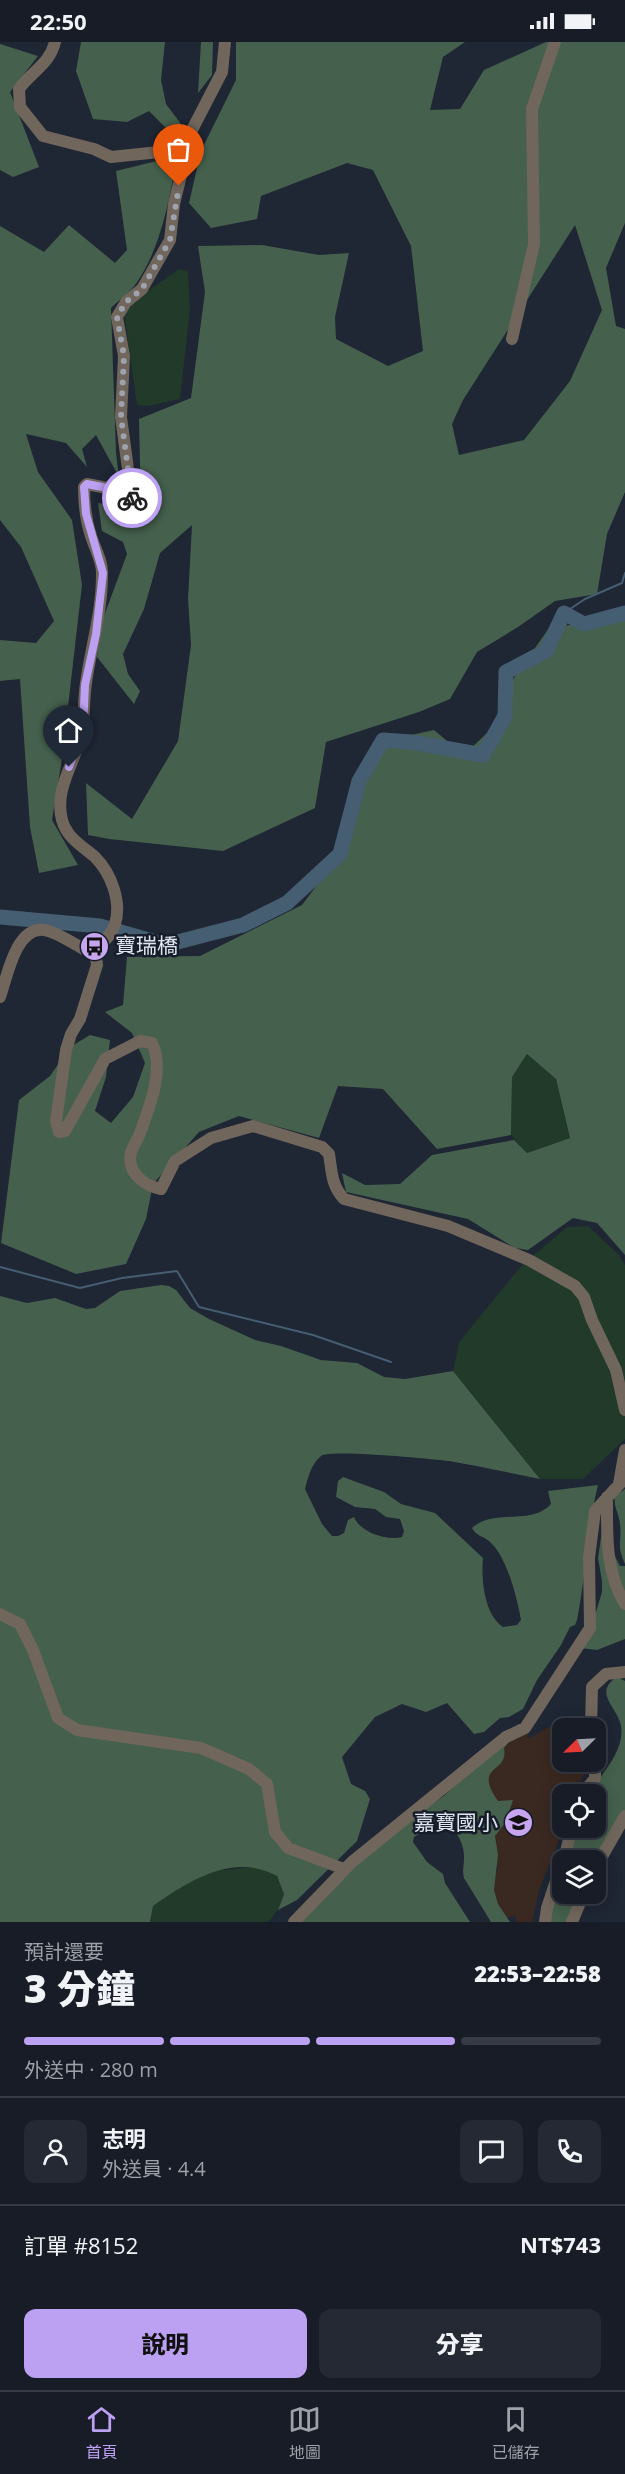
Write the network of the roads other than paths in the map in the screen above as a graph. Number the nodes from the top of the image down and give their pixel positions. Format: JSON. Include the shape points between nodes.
{"nodes":[{"id":1,"x":55,"y":42,"type":"edge"},
{"id":2,"x":225,"y":42,"type":"edge"},
{"id":3,"x":555,"y":42,"type":"edge"},
{"id":4,"x":188,"y":149,"type":"junction"},
{"id":5,"x":512,"y":339,"type":"dead end"},
{"id":6,"x":95,"y":949,"type":"junction"},
{"id":7,"x":0,"y":997,"type":"edge"},
{"id":8,"x":625,"y":1410,"type":"edge"},
{"id":9,"x":625,"y":1450,"type":"edge"},
{"id":10,"x":622,"y":1481,"type":"edge"},
{"id":11,"x":607,"y":1497,"type":"junction"},
{"id":12,"x":625,"y":1604,"type":"edge"},
{"id":13,"x":0,"y":1614,"type":"edge"},
{"id":14,"x":625,"y":1672,"type":"edge"},
{"id":15,"x":591,"y":1718,"type":"edge"},
{"id":16,"x":625,"y":1816,"type":"edge"},
{"id":17,"x":606,"y":1850,"type":"edge"},
{"id":18,"x":344,"y":1869,"type":"junction"},
{"id":19,"x":552,"y":1894,"type":"edge"},
{"id":20,"x":579,"y":1904,"type":"edge"},
{"id":21,"x":294,"y":1922,"type":"edge"},
{"id":22,"x":545,"y":1922,"type":"edge"},
{"id":23,"x":572,"y":1922,"type":"edge"}],
"edges":[{"from":1,"to":4,"type":"street","via":[[44,65],[19,88],[20,107],[43,136],[111,156]]},
{"from":2,"to":4,"type":"street","via":[[222,72],[192,130]]},
{"from":3,"to":5,"type":"street","via":[[532,109],[534,244]]},
{"from":4,"to":6,"type":"street","via":[[174,204],[170,240],[142,289],[126,302],[117,317],[124,356],[121,417],[135,496],[131,498],[96,484],[84,487],[86,514],[103,573],[85,685],[83,728],[62,786],[60,805],[63,823],[74,841],[96,859],[116,895],[118,914],[113,930]]},
{"from":6,"to":7,"type":"street","via":[[87,951],[44,930],[32,931],[16,949]]},
{"from":6,"to":8,"type":"street","via":[[97,965],[63,1062],[56,1121],[59,1132],[65,1131],[105,1059],[140,1041],[152,1043],[156,1064],[153,1091],[130,1161],[142,1181],[161,1189],[175,1161],[211,1138],[253,1126],[322,1147],[329,1154],[335,1190],[344,1199],[448,1226],[529,1260],[575,1286],[584,1297],[616,1370]]},
{"from":9,"to":10,"type":"street"},
{"from":10,"to":11,"type":"street"},
{"from":11,"to":12,"type":"street","via":[[607,1548],[614,1583]]},
{"from":11,"to":18,"type":"street","via":[[595,1510],[589,1557],[590,1628],[525,1728],[506,1737]]},
{"from":13,"to":18,"type":"street","via":[[20,1624],[58,1718],[78,1730],[201,1749],[249,1769],[267,1784],[275,1832],[288,1848]]},
{"from":14,"to":15,"type":"street","via":[[606,1674],[592,1687]]},
{"from":16,"to":17,"type":"street"},
{"from":18,"to":21,"type":"street"},
{"from":19,"to":22,"type":"street"},
{"from":20,"to":23,"type":"street"}]}
